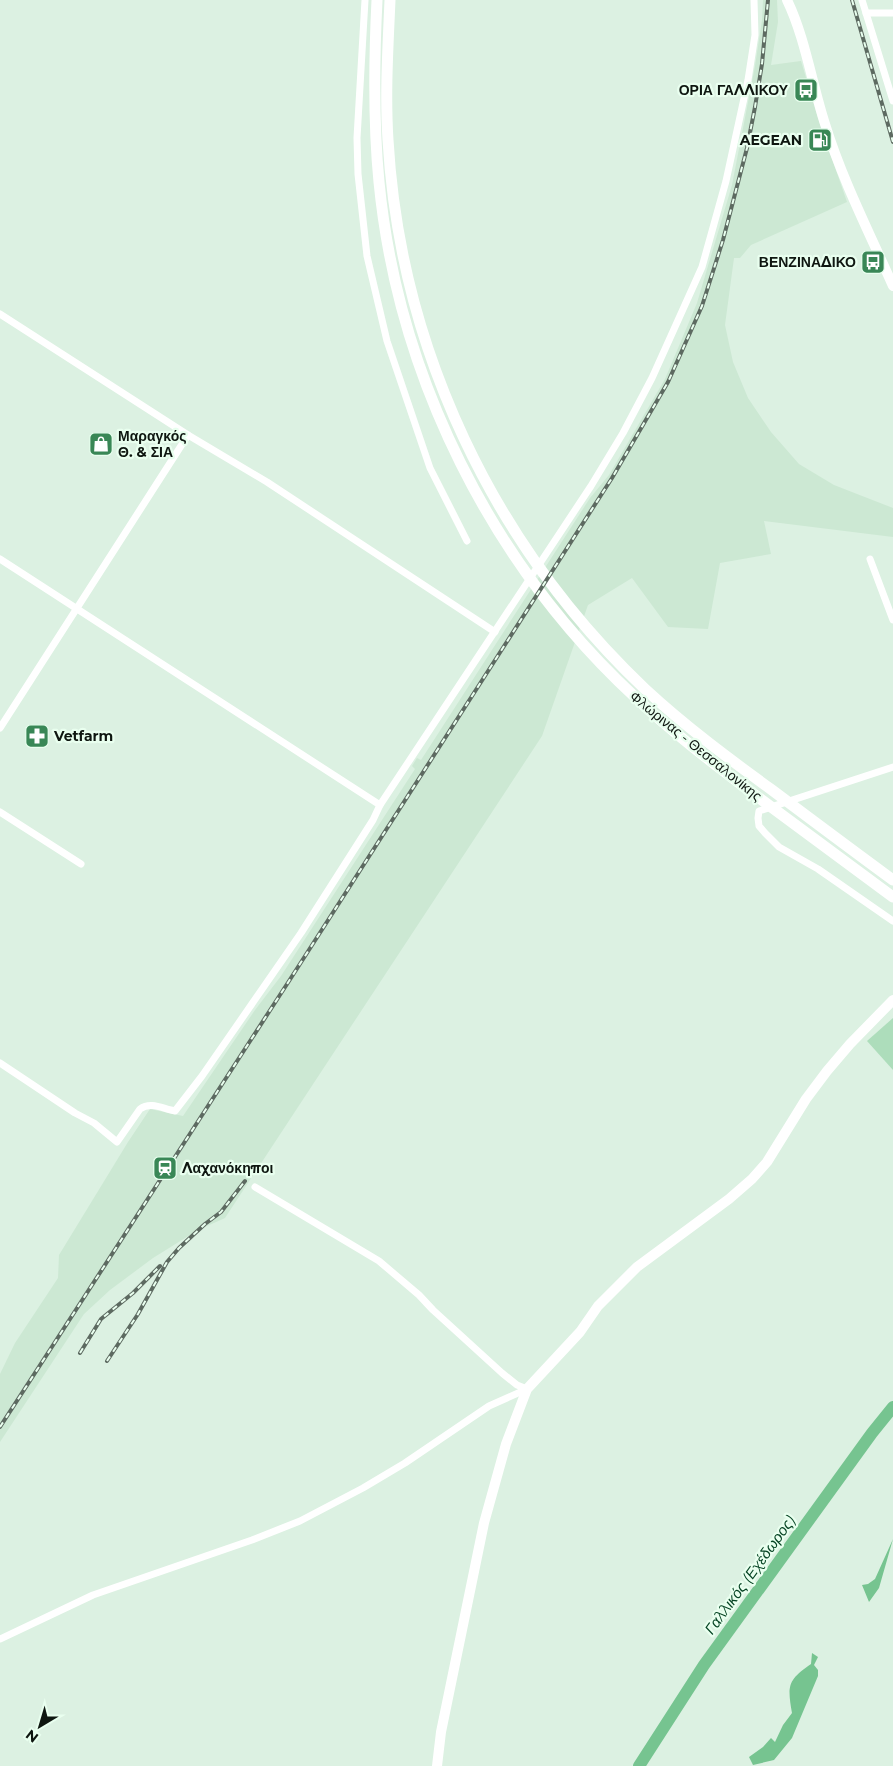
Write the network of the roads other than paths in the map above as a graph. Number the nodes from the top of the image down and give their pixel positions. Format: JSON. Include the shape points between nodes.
{"nodes":[{"id":1,"x":365,"y":0,"type":"edge"},
{"id":2,"x":377,"y":0,"type":"edge"},
{"id":3,"x":390,"y":0,"type":"edge"},
{"id":4,"x":754,"y":0,"type":"edge"},
{"id":5,"x":787,"y":0,"type":"edge"},
{"id":6,"x":862,"y":0,"type":"edge"},
{"id":7,"x":866,"y":13,"type":"junction"},
{"id":8,"x":893,"y":13,"type":"edge"},
{"id":9,"x":893,"y":101,"type":"edge"},
{"id":10,"x":893,"y":286,"type":"edge"},
{"id":11,"x":0,"y":314,"type":"edge"},
{"id":12,"x":188,"y":435,"type":"junction"},
{"id":13,"x":467,"y":541,"type":"dead end"},
{"id":14,"x":0,"y":559,"type":"edge"},
{"id":15,"x":870,"y":559,"type":"dead end"},
{"id":16,"x":76,"y":609,"type":"junction"},
{"id":17,"x":893,"y":620,"type":"edge"},
{"id":18,"x":495,"y":632,"type":"junction"},
{"id":19,"x":0,"y":728,"type":"edge"},
{"id":20,"x":893,"y":767,"type":"edge"},
{"id":21,"x":380,"y":806,"type":"junction"},
{"id":22,"x":0,"y":812,"type":"edge"},
{"id":23,"x":81,"y":864,"type":"dead end"},
{"id":24,"x":893,"y":880,"type":"edge"},
{"id":25,"x":893,"y":897,"type":"edge"},
{"id":26,"x":893,"y":921,"type":"edge"},
{"id":27,"x":893,"y":1000,"type":"edge"},
{"id":28,"x":0,"y":1063,"type":"edge"},
{"id":29,"x":255,"y":1187,"type":"dead end"},
{"id":30,"x":527,"y":1389,"type":"junction"},
{"id":31,"x":0,"y":1639,"type":"edge"},
{"id":32,"x":437,"y":1766,"type":"edge"}],
"edges":[{"from":1,"to":13,"type":"street","via":[[357,138],[368,256],[387,341],[427,459]]},
{"from":2,"to":25,"type":"main road","name":"Φλώρινας - Θεσσαλονίκης","via":[[374,99],[379,184],[392,269],[429,392],[475,491],[524,571],[574,634],[648,710],[768,805]]},
{"from":3,"to":24,"type":"main road","name":"Φλώρινας - Θεσσαλονίκης","via":[[388,141],[405,266],[441,387],[485,483],[533,558],[582,624],[613,657],[680,720]]},
{"from":4,"to":18,"type":"street","via":[[755,35],[746,89],[726,181],[702,267],[652,378],[623,433]]},
{"from":5,"to":10,"type":"street","via":[[833,148]]},
{"from":6,"to":7,"type":"street"},
{"from":7,"to":8,"type":"street"},
{"from":7,"to":9,"type":"street"},
{"from":11,"to":12,"type":"street"},
{"from":12,"to":16,"type":"street"},
{"from":12,"to":18,"type":"street","via":[[267,482]]},
{"from":14,"to":16,"type":"street"},
{"from":15,"to":17,"type":"street"},
{"from":16,"to":19,"type":"street"},
{"from":16,"to":21,"type":"street"},
{"from":18,"to":21,"type":"street"},
{"from":20,"to":26,"type":"street","via":[[759,811],[758,818],[765,833],[779,847],[818,869]]},
{"from":21,"to":28,"type":"street","via":[[301,933],[175,1111],[145,1105],[115,1142],[104,1130]]},
{"from":22,"to":23,"type":"street"},
{"from":27,"to":30,"type":"street","via":[[826,1071],[767,1162],[752,1179],[637,1267],[598,1306],[580,1332]]},
{"from":29,"to":30,"type":"street","via":[[379,1261],[502,1374]]},
{"from":30,"to":31,"type":"street","via":[[489,1406],[405,1463],[300,1520],[93,1595]]},
{"from":30,"to":32,"type":"street","via":[[506,1444],[484,1523],[446,1706]]}]}
